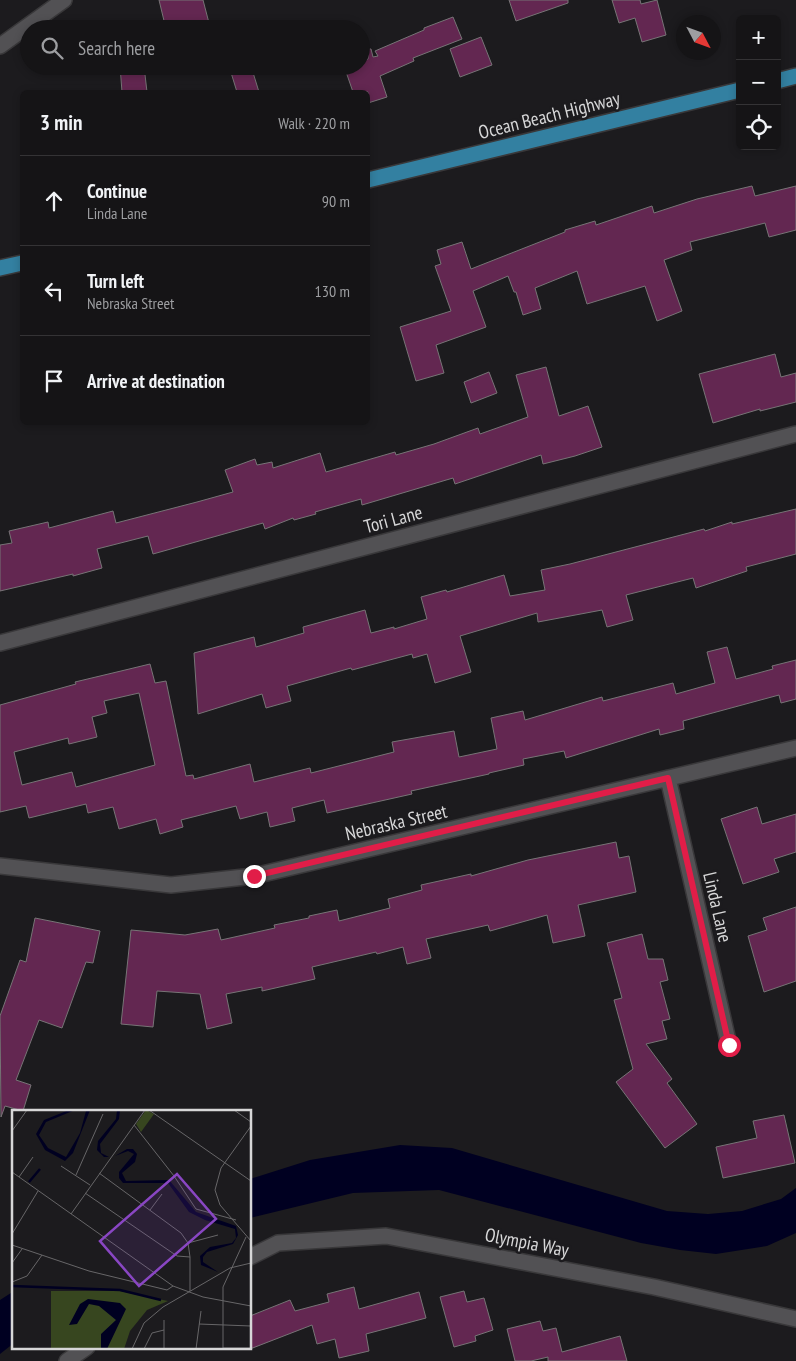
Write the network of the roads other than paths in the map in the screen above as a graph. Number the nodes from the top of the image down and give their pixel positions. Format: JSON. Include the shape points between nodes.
{"nodes":[{"id":1,"x":64,"y":0,"type":"edge"},
{"id":2,"x":36,"y":20,"type":"edge"},
{"id":3,"x":20,"y":32,"type":"edge"},
{"id":4,"x":0,"y":46,"type":"edge"},
{"id":5,"x":796,"y":76,"type":"edge"},
{"id":6,"x":781,"y":80,"type":"edge"},
{"id":7,"x":736,"y":91,"type":"edge"},
{"id":8,"x":370,"y":180,"type":"edge"},
{"id":9,"x":20,"y":263,"type":"edge"},
{"id":10,"x":0,"y":268,"type":"edge"},
{"id":11,"x":796,"y":434,"type":"edge"},
{"id":12,"x":0,"y":643,"type":"edge"},
{"id":13,"x":796,"y":748,"type":"edge"},
{"id":14,"x":668,"y":778,"type":"junction"},
{"id":15,"x":1,"y":869,"type":"edge"},
{"id":16,"x":729,"y":1045,"type":"dead end"},
{"id":17,"x":251,"y":1256,"type":"edge"},
{"id":18,"x":796,"y":1319,"type":"edge"},
{"id":19,"x":86,"y":1348,"type":"edge"},
{"id":20,"x":67,"y":1361,"type":"edge"}],
"edges":[{"from":1,"to":2,"type":"street"},
{"from":3,"to":4,"type":"street"},
{"from":5,"to":6,"type":"main road"},
{"from":7,"to":8,"type":"main road","name":"Ocean Beach Highway"},
{"from":9,"to":10,"type":"main road"},
{"from":11,"to":12,"type":"street","name":"Tori Lane"},
{"from":13,"to":14,"type":"street","name":"Nebraska Street"},
{"from":14,"to":15,"type":"street","name":"Nebraska Street","via":[[254,876],[171,885]]},
{"from":14,"to":16,"type":"street","name":"Linda Lane"},
{"from":17,"to":18,"type":"street","name":"Olympia Way","via":[[278,1243],[386,1236],[654,1287]]},
{"from":19,"to":20,"type":"street"}]}
